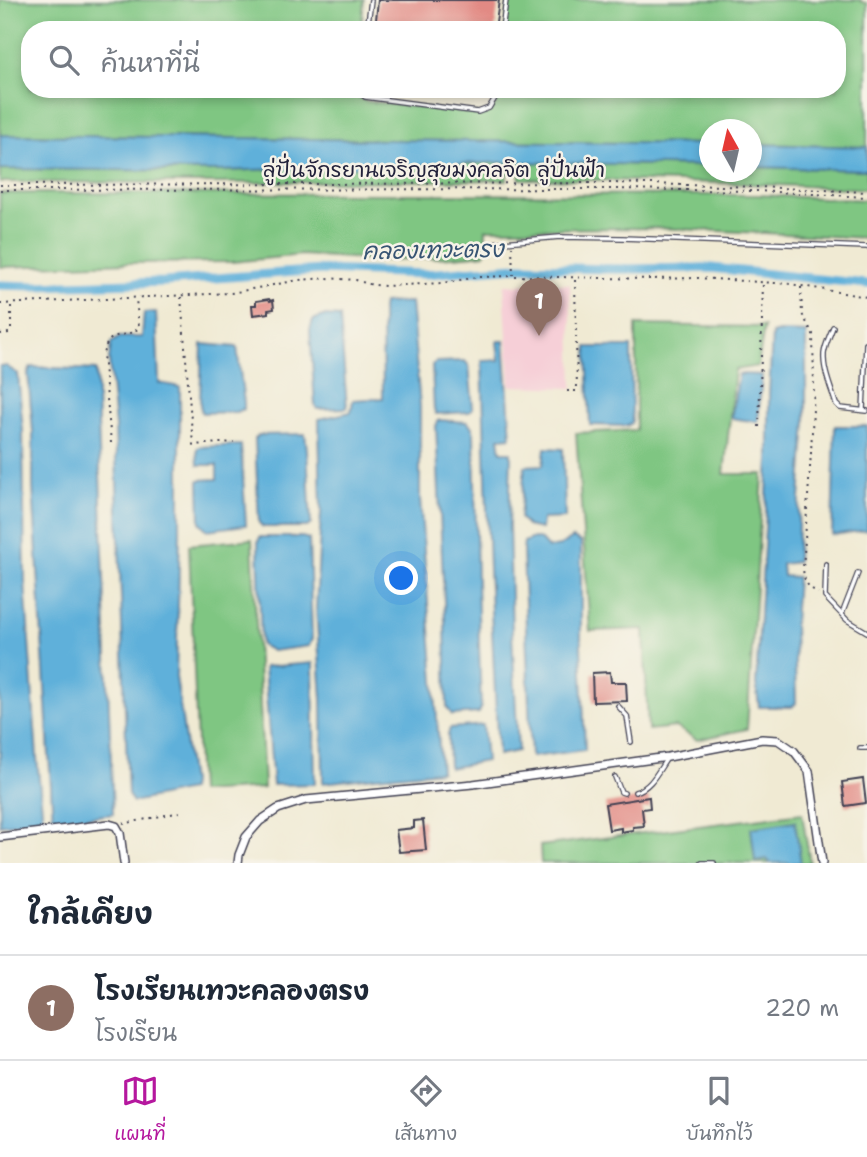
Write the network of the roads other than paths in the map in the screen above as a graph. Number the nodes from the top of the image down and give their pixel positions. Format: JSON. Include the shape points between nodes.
{"nodes":[{"id":1,"x":371,"y":0,"type":"edge"},
{"id":2,"x":506,"y":0,"type":"edge"},
{"id":3,"x":368,"y":21,"type":"edge"},
{"id":4,"x":503,"y":21,"type":"edge"},
{"id":5,"x":373,"y":98,"type":"edge"},
{"id":6,"x":495,"y":98,"type":"edge"},
{"id":7,"x":492,"y":243,"type":"dead end"},
{"id":8,"x":867,"y":247,"type":"edge"},
{"id":9,"x":833,"y":327,"type":"dead end"},
{"id":10,"x":866,"y":344,"type":"edge"},
{"id":11,"x":865,"y":411,"type":"edge"},
{"id":12,"x":826,"y":565,"type":"dead end"},
{"id":13,"x":858,"y":573,"type":"dead end"},
{"id":14,"x":842,"y":614,"type":"junction"},
{"id":15,"x":867,"y":632,"type":"edge"},
{"id":16,"x":618,"y":706,"type":"dead end"},
{"id":17,"x":631,"y":742,"type":"dead end"},
{"id":18,"x":860,"y":748,"type":"dead end"},
{"id":19,"x":867,"y":748,"type":"edge"},
{"id":20,"x":668,"y":757,"type":"junction"},
{"id":21,"x":615,"y":777,"type":"dead end"},
{"id":22,"x":635,"y":792,"type":"dead end"},
{"id":23,"x":624,"y":793,"type":"dead end"},
{"id":24,"x":0,"y":838,"type":"edge"},
{"id":25,"x":124,"y":863,"type":"edge"},
{"id":26,"x":238,"y":863,"type":"edge"},
{"id":27,"x":702,"y":863,"type":"edge"},
{"id":28,"x":715,"y":863,"type":"edge"},
{"id":29,"x":822,"y":863,"type":"edge"}],
"edges":[{"from":1,"to":3,"type":"lane"},
{"from":2,"to":4,"type":"lane"},
{"from":5,"to":6,"type":"lane","via":[[478,112],[489,108]]},
{"from":7,"to":8,"type":"lane","via":[[560,237]]},
{"from":9,"to":11,"type":"lane","via":[[824,356],[835,404]]},
{"from":10,"to":11,"type":"lane"},
{"from":12,"to":14,"type":"lane","via":[[825,597]]},
{"from":13,"to":14,"type":"lane"},
{"from":14,"to":15,"type":"lane"},
{"from":16,"to":17,"type":"lane","via":[[627,716]]},
{"from":18,"to":19,"type":"lane"},
{"from":20,"to":22,"type":"lane","via":[[649,785]]},
{"from":20,"to":26,"type":"street","via":[[632,757],[473,784],[306,800],[260,821],[246,837]]},
{"from":20,"to":29,"type":"street","via":[[762,738],[778,740],[794,751],[809,771]]},
{"from":21,"to":23,"type":"lane"},
{"from":24,"to":25,"type":"street","via":[[109,824],[120,833]]},
{"from":27,"to":28,"type":"lane"}]}
